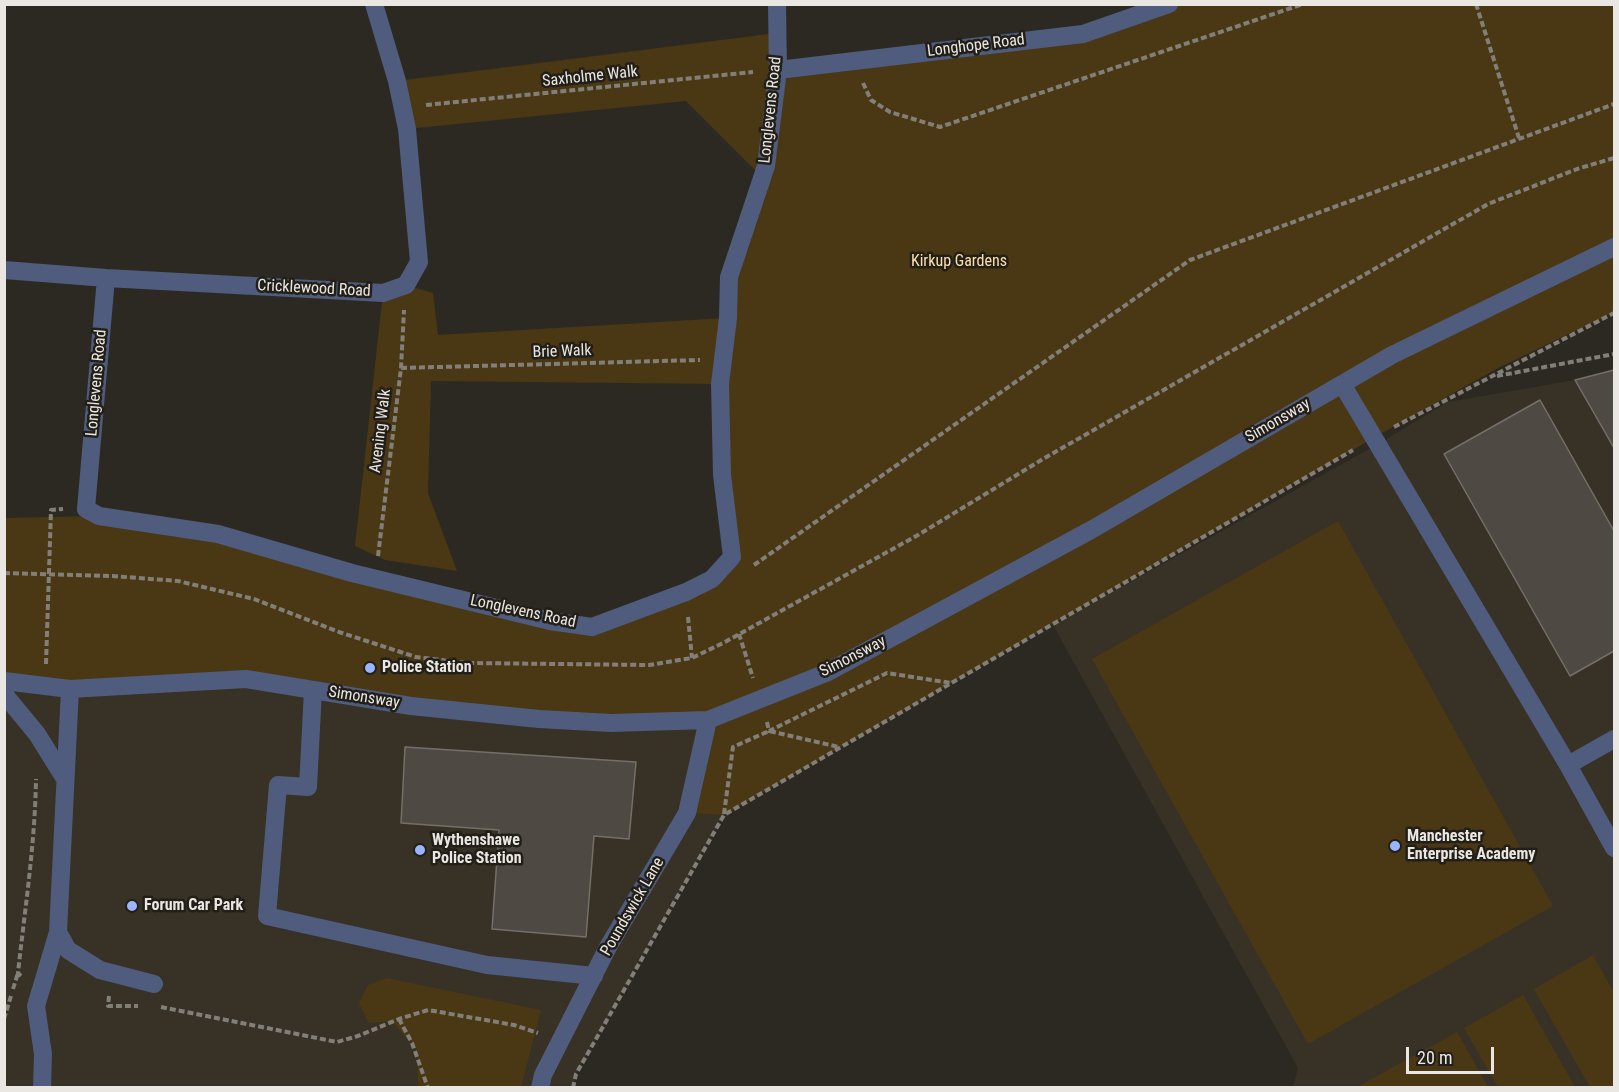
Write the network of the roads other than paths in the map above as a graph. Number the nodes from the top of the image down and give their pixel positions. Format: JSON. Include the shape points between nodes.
{"nodes":[{"id":1,"x":374,"y":4,"type":"edge"},
{"id":2,"x":777,"y":4,"type":"edge"},
{"id":3,"x":1169,"y":4,"type":"edge"},
{"id":4,"x":778,"y":70,"type":"junction"},
{"id":5,"x":1614,"y":247,"type":"edge"},
{"id":6,"x":4,"y":270,"type":"edge"},
{"id":7,"x":106,"y":278,"type":"junction"},
{"id":8,"x":1342,"y":384,"type":"junction"},
{"id":9,"x":4,"y":681,"type":"edge"},
{"id":10,"x":70,"y":689,"type":"junction"},
{"id":11,"x":313,"y":690,"type":"junction"},
{"id":12,"x":4,"y":694,"type":"edge"},
{"id":13,"x":708,"y":720,"type":"junction"},
{"id":14,"x":1614,"y":739,"type":"edge"},
{"id":15,"x":1568,"y":765,"type":"junction"},
{"id":16,"x":65,"y":779,"type":"junction"},
{"id":17,"x":1614,"y":848,"type":"edge"},
{"id":18,"x":58,"y":932,"type":"junction"},
{"id":19,"x":594,"y":976,"type":"junction"},
{"id":20,"x":154,"y":984,"type":"dead end"},
{"id":21,"x":42,"y":1088,"type":"edge"},
{"id":22,"x":540,"y":1088,"type":"edge"}],
"edges":[{"from":1,"to":7,"type":"street","name":"Cricklewood Road","via":[[404,108],[417,221],[419,262],[406,285],[383,293]]},
{"from":2,"to":4,"type":"street","name":"Longlevens Road"},
{"from":3,"to":4,"type":"street","name":"Longhope Road","via":[[1083,34]]},
{"from":4,"to":7,"type":"street","name":"Longlevens Road","via":[[766,166],[729,277],[720,384],[722,476],[732,558],[712,579],[686,592],[592,627],[550,621],[375,579],[218,534],[99,516],[86,509]]},
{"from":5,"to":8,"type":"street","name":"Simonsway","via":[[1392,355]]},
{"from":6,"to":7,"type":"street","name":"Cricklewood Road"},
{"from":8,"to":13,"type":"street","name":"Simonsway","via":[[1091,530],[836,667]]},
{"from":8,"to":15,"type":"street"},
{"from":9,"to":10,"type":"street","name":"Simonsway"},
{"from":10,"to":11,"type":"street","name":"Simonsway","via":[[246,679]]},
{"from":10,"to":16,"type":"street"},
{"from":11,"to":13,"type":"street","name":"Simonsway","via":[[411,706],[539,719],[611,723]]},
{"from":11,"to":19,"type":"street","via":[[308,788],[278,785],[267,916],[487,965]]},
{"from":12,"to":16,"type":"street","via":[[37,734]]},
{"from":13,"to":19,"type":"street","name":"Poundswick Lane","via":[[687,813]]},
{"from":14,"to":15,"type":"street"},
{"from":15,"to":17,"type":"street"},
{"from":16,"to":18,"type":"street"},
{"from":18,"to":20,"type":"street","via":[[68,950],[100,970]]},
{"from":18,"to":21,"type":"street","via":[[36,1006],[43,1054]]},
{"from":19,"to":22,"type":"street","name":"Poundswick Lane"}]}
